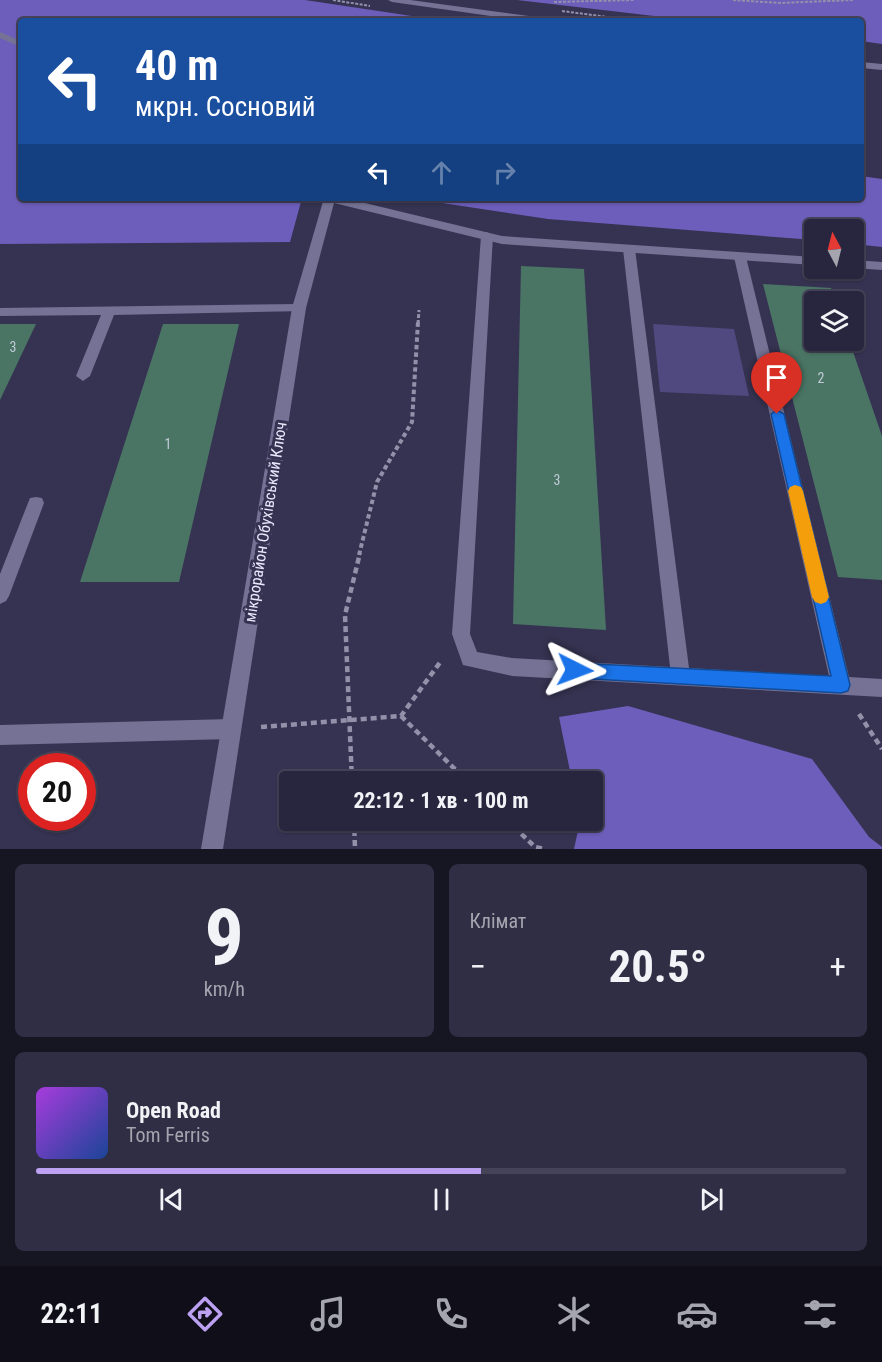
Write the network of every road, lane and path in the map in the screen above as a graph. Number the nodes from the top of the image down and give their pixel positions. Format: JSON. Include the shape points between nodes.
{"nodes":[{"id":1,"x":392,"y":0,"type":"edge"},
{"id":2,"x":634,"y":0,"type":"edge"},
{"id":3,"x":733,"y":0,"type":"edge"},
{"id":4,"x":852,"y":0,"type":"edge"},
{"id":5,"x":554,"y":2,"type":"dead end"},
{"id":6,"x":522,"y":18,"type":"edge"},
{"id":7,"x":0,"y":35,"type":"edge"},
{"id":8,"x":18,"y":43,"type":"edge"},
{"id":9,"x":864,"y":65,"type":"edge"},
{"id":10,"x":882,"y":67,"type":"edge"},
{"id":11,"x":329,"y":201,"type":"edge"},
{"id":12,"x":342,"y":201,"type":"edge"},
{"id":13,"x":487,"y":236,"type":"junction"},
{"id":14,"x":629,"y":249,"type":"junction"},
{"id":15,"x":740,"y":256,"type":"junction"},
{"id":16,"x":804,"y":260,"type":"edge"},
{"id":17,"x":864,"y":265,"type":"edge"},
{"id":18,"x":882,"y":266,"type":"edge"},
{"id":19,"x":299,"y":308,"type":"junction"},
{"id":20,"x":418,"y":310,"type":"dead end"},
{"id":21,"x":109,"y":311,"type":"junction"},
{"id":22,"x":0,"y":312,"type":"edge"},
{"id":23,"x":83,"y":376,"type":"dead end"},
{"id":24,"x":36,"y":503,"type":"dead end"},
{"id":25,"x":0,"y":596,"type":"edge"},
{"id":26,"x":461,"y":634,"type":"junction"},
{"id":27,"x":680,"y":676,"type":"junction"},
{"id":28,"x":841,"y":685,"type":"junction"},
{"id":29,"x":882,"y":688,"type":"edge"},
{"id":30,"x":401,"y":716,"type":"junction"},
{"id":31,"x":349,"y":719,"type":"junction"},
{"id":32,"x":231,"y":729,"type":"junction"},
{"id":33,"x":0,"y":735,"type":"edge"},
{"id":34,"x":882,"y":750,"type":"edge"},
{"id":35,"x":351,"y":771,"type":"edge"},
{"id":36,"x":457,"y":771,"type":"edge"},
{"id":37,"x":354,"y":831,"type":"edge"},
{"id":38,"x":518,"y":831,"type":"edge"},
{"id":39,"x":212,"y":849,"type":"edge"},
{"id":40,"x":355,"y":849,"type":"edge"},
{"id":41,"x":544,"y":849,"type":"edge"}],
"edges":[{"from":1,"to":6,"type":"street"},
{"from":2,"to":5,"type":"path"},
{"from":3,"to":4,"type":"path"},
{"from":7,"to":8,"type":"street"},
{"from":9,"to":10,"type":"street"},
{"from":11,"to":19,"type":"street","name":"мікрорайон Обухівський Ключ"},
{"from":12,"to":13,"type":"street"},
{"from":13,"to":14,"type":"street"},
{"from":13,"to":26,"type":"street"},
{"from":14,"to":15,"type":"street"},
{"from":14,"to":27,"type":"street"},
{"from":15,"to":16,"type":"street"},
{"from":15,"to":28,"type":"street"},
{"from":17,"to":18,"type":"street"},
{"from":19,"to":21,"type":"street"},
{"from":19,"to":32,"type":"street","name":"мікрорайон Обухівський Ключ"},
{"from":20,"to":31,"type":"path","via":[[412,422],[377,482],[345,615]]},
{"from":21,"to":22,"type":"street"},
{"from":21,"to":23,"type":"street"},
{"from":24,"to":25,"type":"street"},
{"from":26,"to":27,"type":"street","via":[[471,659],[512,667]]},
{"from":26,"to":30,"type":"path"},
{"from":27,"to":28,"type":"street"},
{"from":28,"to":29,"type":"street"},
{"from":28,"to":34,"type":"path"},
{"from":30,"to":31,"type":"path"},
{"from":30,"to":36,"type":"path"},
{"from":31,"to":32,"type":"path"},
{"from":31,"to":35,"type":"path"},
{"from":32,"to":33,"type":"street"},
{"from":32,"to":39,"type":"street","name":"мікрорайон Обухівський Ключ"},
{"from":37,"to":40,"type":"path"},
{"from":38,"to":41,"type":"path","via":[[535,847]]}]}
